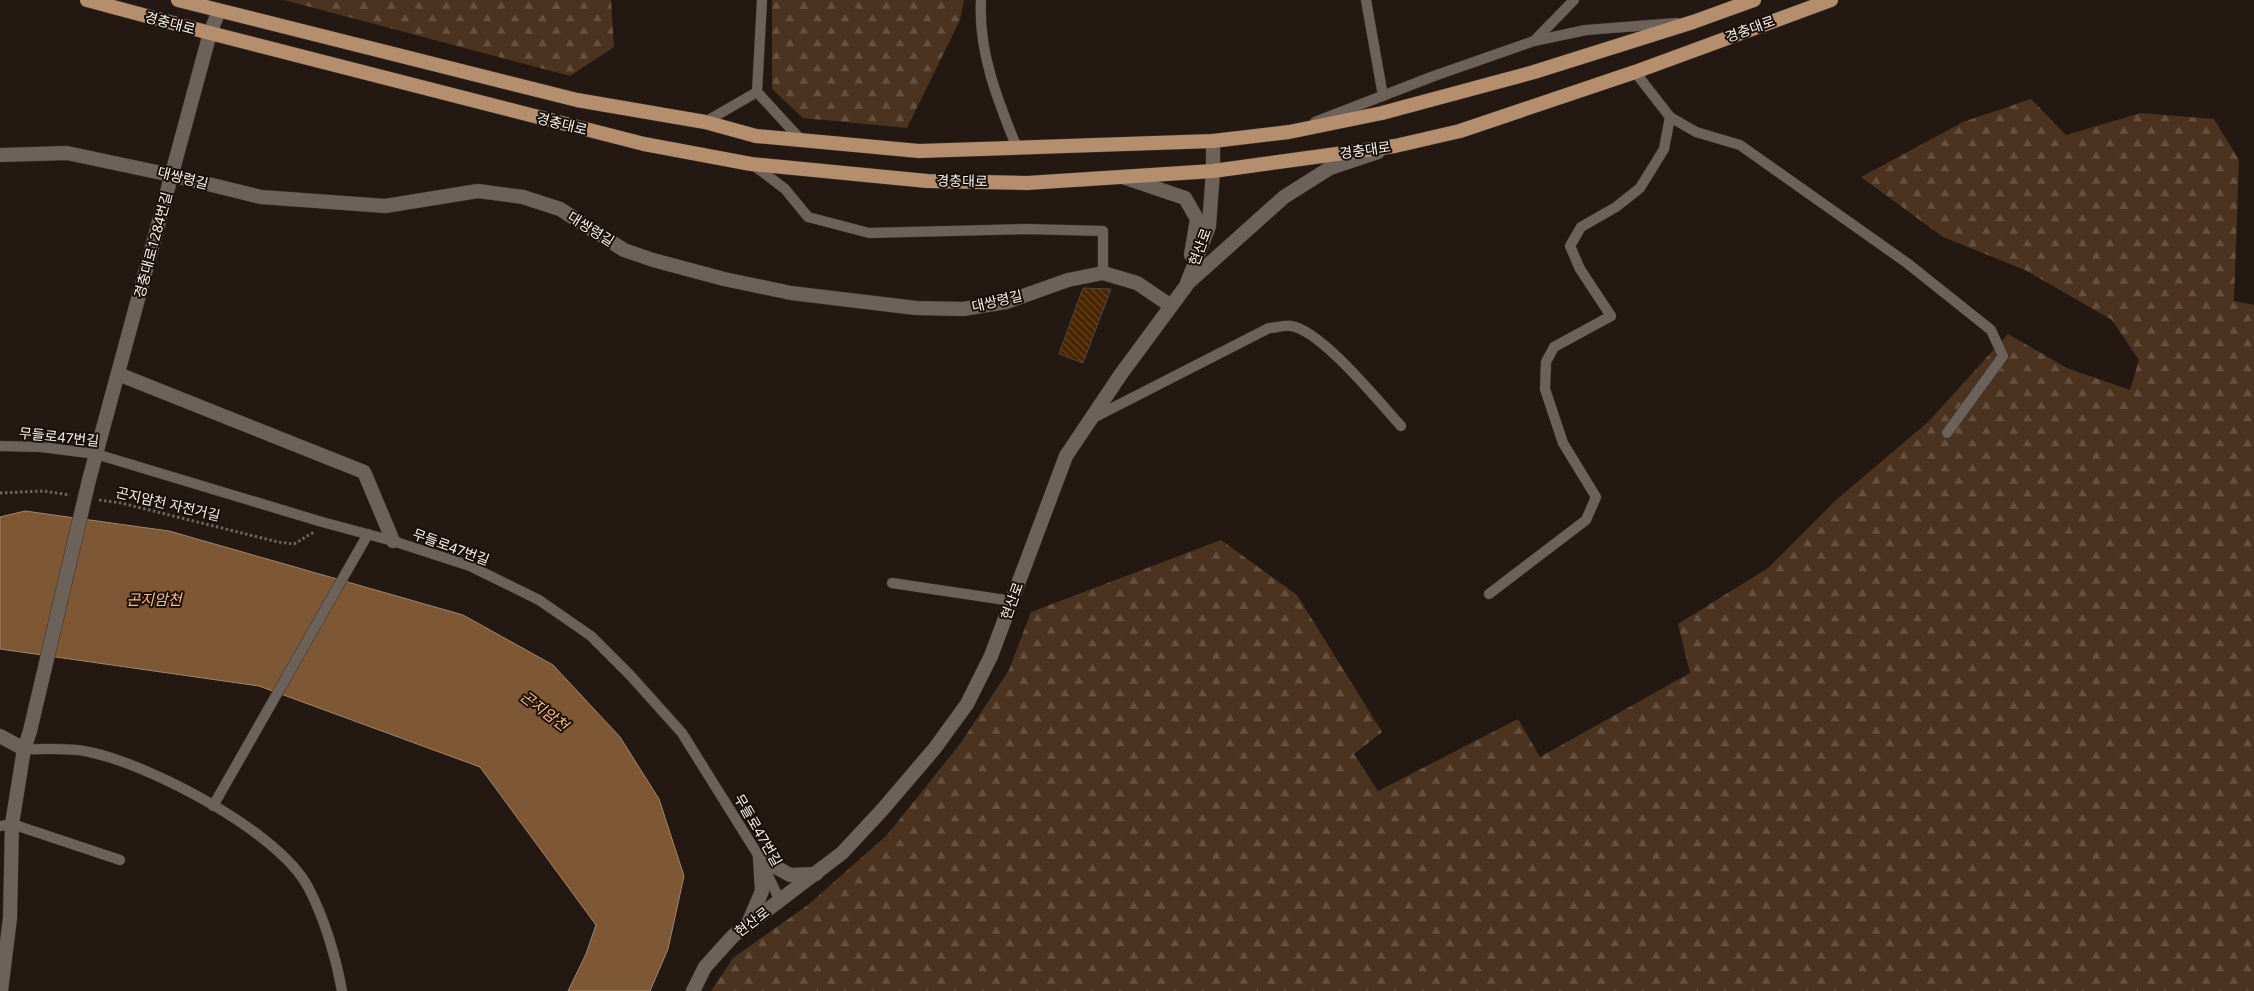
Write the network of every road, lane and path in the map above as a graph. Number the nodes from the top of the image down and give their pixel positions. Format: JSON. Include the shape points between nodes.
{"nodes":[{"id":1,"x":87,"y":0,"type":"edge"},
{"id":2,"x":178,"y":0,"type":"edge"},
{"id":3,"x":762,"y":0,"type":"edge"},
{"id":4,"x":981,"y":0,"type":"edge"},
{"id":5,"x":1366,"y":0,"type":"edge"},
{"id":6,"x":1754,"y":0,"type":"edge"},
{"id":7,"x":1831,"y":0,"type":"edge"},
{"id":8,"x":1575,"y":1,"type":"edge"},
{"id":9,"x":219,"y":11,"type":"junction"},
{"id":10,"x":1693,"y":22,"type":"junction"},
{"id":11,"x":210,"y":34,"type":"junction"},
{"id":12,"x":1534,"y":41,"type":"junction"},
{"id":13,"x":1635,"y":72,"type":"junction"},
{"id":14,"x":758,"y":92,"type":"junction"},
{"id":15,"x":1383,"y":96,"type":"junction"},
{"id":16,"x":1670,"y":116,"type":"junction"},
{"id":17,"x":705,"y":122,"type":"junction"},
{"id":18,"x":1289,"y":132,"type":"junction"},
{"id":19,"x":801,"y":140,"type":"junction"},
{"id":20,"x":1213,"y":141,"type":"junction"},
{"id":21,"x":1395,"y":146,"type":"junction"},
{"id":22,"x":1017,"y":148,"type":"junction"},
{"id":23,"x":0,"y":154,"type":"edge"},
{"id":24,"x":751,"y":164,"type":"junction"},
{"id":25,"x":1213,"y":171,"type":"junction"},
{"id":26,"x":171,"y":175,"type":"junction"},
{"id":27,"x":1123,"y":177,"type":"junction"},
{"id":28,"x":1103,"y":273,"type":"junction"},
{"id":29,"x":1186,"y":286,"type":"junction"},
{"id":30,"x":1170,"y":306,"type":"junction"},
{"id":31,"x":118,"y":374,"type":"junction"},
{"id":32,"x":1088,"y":421,"type":"junction"},
{"id":33,"x":1401,"y":426,"type":"dead end"},
{"id":34,"x":1947,"y":433,"type":"dead end"},
{"id":35,"x":0,"y":446,"type":"edge"},
{"id":36,"x":96,"y":454,"type":"junction"},
{"id":37,"x":0,"y":493,"type":"edge"},
{"id":38,"x":72,"y":496,"type":"dead end"},
{"id":39,"x":92,"y":499,"type":"dead end"},
{"id":40,"x":322,"y":522,"type":"junction"},
{"id":41,"x":368,"y":534,"type":"junction"},
{"id":42,"x":393,"y":541,"type":"junction"},
{"id":43,"x":892,"y":583,"type":"dead end"},
{"id":44,"x":1489,"y":594,"type":"dead end"},
{"id":45,"x":1012,"y":602,"type":"junction"},
{"id":46,"x":0,"y":736,"type":"edge"},
{"id":47,"x":24,"y":749,"type":"junction"},
{"id":48,"x":213,"y":806,"type":"junction"},
{"id":49,"x":6,"y":825,"type":"edge"},
{"id":50,"x":760,"y":858,"type":"junction"},
{"id":51,"x":120,"y":860,"type":"dead end"},
{"id":52,"x":816,"y":874,"type":"junction"},
{"id":53,"x":780,"y":901,"type":"junction"},
{"id":54,"x":746,"y":926,"type":"junction"},
{"id":55,"x":1,"y":991,"type":"edge"},
{"id":56,"x":342,"y":991,"type":"edge"},
{"id":57,"x":692,"y":991,"type":"edge"}],
"edges":[{"from":1,"to":11,"type":"main road","name":"경충대로"},
{"from":2,"to":9,"type":"main road","name":"경충대로"},
{"from":3,"to":14,"type":"lane"},
{"from":4,"to":22,"type":"lane","via":[[984,52]]},
{"from":5,"to":15,"type":"lane"},
{"from":6,"to":10,"type":"main road","name":"경충대로"},
{"from":7,"to":13,"type":"main road","name":"경충대로"},
{"from":8,"to":12,"type":"lane"},
{"from":9,"to":11,"type":"street","name":"경충대로1284번길"},
{"from":9,"to":17,"type":"main road","name":"경충대로","via":[[577,100]]},
{"from":10,"to":12,"type":"lane","via":[[1586,30]]},
{"from":10,"to":18,"type":"main road","name":"경충대로","via":[[1534,72],[1382,113]]},
{"from":11,"to":24,"type":"main road","name":"경충대로","via":[[644,144]]},
{"from":11,"to":26,"type":"street","name":"경충대로1284번길"},
{"from":12,"to":15,"type":"lane"},
{"from":13,"to":16,"type":"lane"},
{"from":13,"to":21,"type":"main road","name":"경충대로","via":[[1460,131]]},
{"from":14,"to":17,"type":"lane"},
{"from":14,"to":19,"type":"lane"},
{"from":15,"to":18,"type":"lane"},
{"from":16,"to":34,"type":"lane","via":[[1696,132],[1740,145],[1774,167],[1907,263],[1991,330],[2003,356]]},
{"from":16,"to":44,"type":"lane","via":[[1664,149],[1640,188],[1616,208],[1581,228],[1570,246],[1580,269],[1611,316],[1554,347],[1546,362],[1545,389],[1563,443],[1596,497],[1586,520]]},
{"from":17,"to":19,"type":"main road","name":"경충대로","via":[[756,136]]},
{"from":18,"to":20,"type":"main road","name":"경충대로"},
{"from":19,"to":22,"type":"main road","name":"경충대로","via":[[919,151]]},
{"from":20,"to":22,"type":"main road","name":"경충대로"},
{"from":20,"to":25,"type":"street","name":"현산로"},
{"from":21,"to":25,"type":"main road","name":"경충대로"},
{"from":21,"to":29,"type":"street","via":[[1330,168],[1284,197]]},
{"from":23,"to":26,"type":"street","name":"대쌍령길","via":[[67,152]]},
{"from":24,"to":27,"type":"main road","name":"경충대로","via":[[927,181],[1027,183]]},
{"from":24,"to":28,"type":"lane","via":[[785,189],[808,217],[869,233],[1026,229],[1103,231]]},
{"from":25,"to":27,"type":"main road","name":"경충대로"},
{"from":25,"to":29,"type":"street","name":"현산로","via":[[1209,226]]},
{"from":26,"to":28,"type":"street","name":"대쌍령길","via":[[260,198],[342,204],[385,206],[478,191],[523,197],[560,209],[624,250],[653,260],[792,293],[916,308],[962,309],[1006,302],[1068,280]]},
{"from":26,"to":31,"type":"street","name":"경충대로1284번길"},
{"from":27,"to":29,"type":"street","via":[[1185,198],[1197,219]]},
{"from":28,"to":30,"type":"street","name":"대쌍령길","via":[[1137,283]]},
{"from":29,"to":30,"type":"street","name":"현산로"},
{"from":30,"to":32,"type":"street","name":"현산로"},
{"from":31,"to":36,"type":"street","name":"경충대로1284번길"},
{"from":31,"to":42,"type":"street","via":[[364,472]]},
{"from":32,"to":33,"type":"lane","via":[[1268,328],[1291,325],[1312,333]]},
{"from":32,"to":45,"type":"street","name":"현산로","via":[[1066,456]]},
{"from":35,"to":36,"type":"lane","name":"무들로47번길","via":[[40,446]]},
{"from":36,"to":40,"type":"lane","name":"무들로47번길"},
{"from":36,"to":47,"type":"street","name":"경충대로1284번길","bridge":true},
{"from":37,"to":38,"type":"path","via":[[42,491]]},
{"from":39,"to":40,"type":"path","name":"곤지암천 자전거길","via":[[294,544],[310,536]]},
{"from":40,"to":41,"type":"lane","name":"무들로47번길"},
{"from":41,"to":42,"type":"lane","name":"무들로47번길"},
{"from":41,"to":48,"type":"lane"},
{"from":42,"to":50,"type":"lane","name":"무들로47번길","via":[[470,566],[539,600],[591,636],[682,733]]},
{"from":43,"to":45,"type":"lane"},
{"from":45,"to":52,"type":"street","name":"현산로","via":[[992,656],[967,704],[883,809],[842,853]]},
{"from":46,"to":47,"type":"street"},
{"from":47,"to":48,"type":"lane","via":[[88,751],[131,764]]},
{"from":47,"to":49,"type":"street"},
{"from":48,"to":56,"type":"lane","via":[[283,855],[307,886],[324,927]]},
{"from":49,"to":51,"type":"lane"},
{"from":49,"to":55,"type":"street","via":[[10,918]]},
{"from":50,"to":52,"type":"street","via":[[790,875]]},
{"from":50,"to":53,"type":"lane","name":"무들로47번길"},
{"from":50,"to":54,"type":"street","via":[[762,891]]},
{"from":52,"to":53,"type":"street","name":"현산로"},
{"from":53,"to":54,"type":"street","name":"현산로"},
{"from":54,"to":57,"type":"street","name":"현산로","via":[[705,967]]}]}
